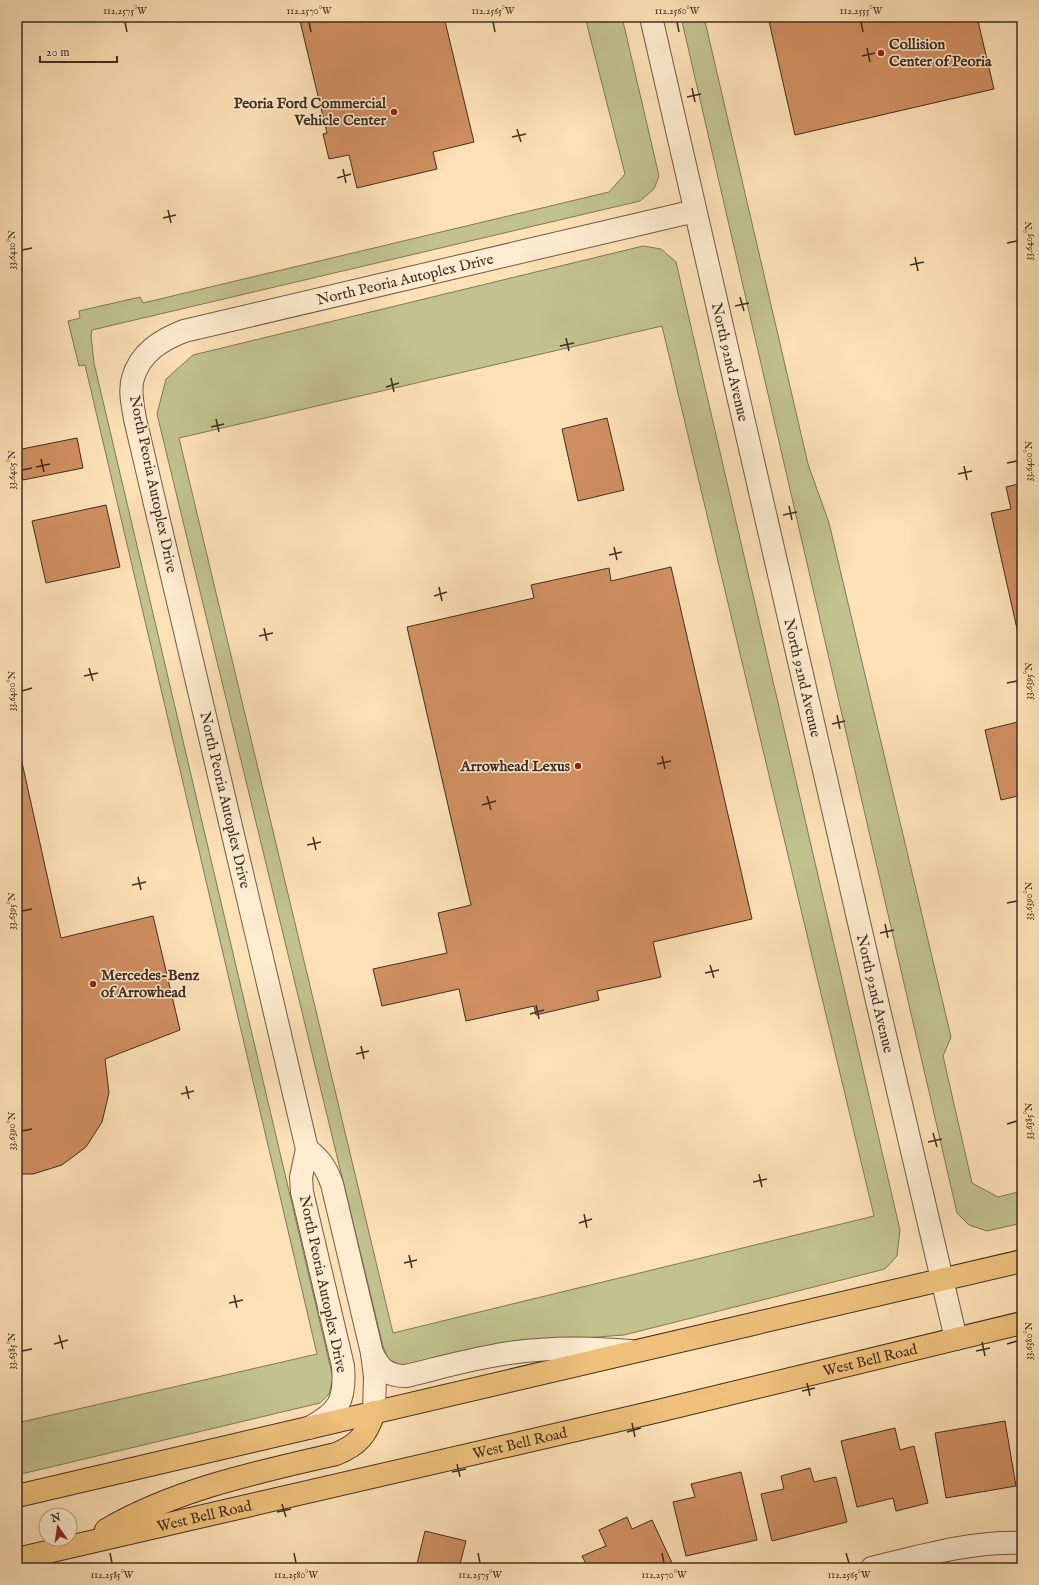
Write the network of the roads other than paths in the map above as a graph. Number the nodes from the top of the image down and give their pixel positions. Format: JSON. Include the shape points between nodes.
{"nodes":[{"id":1,"x":651,"y":17,"type":"edge"},
{"id":2,"x":695,"y":211,"type":"junction"},
{"id":3,"x":307,"y":1149,"type":"junction"},
{"id":4,"x":1022,"y":1261,"type":"edge"},
{"id":5,"x":941,"y":1280,"type":"junction"},
{"id":6,"x":1022,"y":1323,"type":"edge"},
{"id":7,"x":956,"y":1339,"type":"junction"},
{"id":8,"x":635,"y":1351,"type":"junction"},
{"id":9,"x":372,"y":1353,"type":"junction"},
{"id":10,"x":374,"y":1412,"type":"junction"},
{"id":11,"x":310,"y":1428,"type":"junction"},
{"id":12,"x":17,"y":1496,"type":"edge"},
{"id":13,"x":85,"y":1543,"type":"junction"},
{"id":14,"x":1022,"y":1543,"type":"edge"},
{"id":15,"x":17,"y":1559,"type":"edge"},
{"id":16,"x":872,"y":1568,"type":"edge"}],
"edges":[{"from":1,"to":2,"type":"street","name":"North 92nd Avenue"},
{"from":2,"to":3,"type":"street","name":"North Peoria Autoplex Drive","via":[[184,331],[151,349],[139,363],[132,379],[135,419]]},
{"from":2,"to":5,"type":"street","name":"North 92nd Avenue"},
{"from":3,"to":9,"type":"street","name":"North Peoria Autoplex Drive","via":[[327,1170],[332,1184]]},
{"from":3,"to":11,"type":"street","name":"North Peoria Autoplex Drive","via":[[301,1177],[302,1192],[343,1366],[344,1381],[343,1394],[338,1405],[331,1414]]},
{"from":4,"to":5,"type":"main road"},
{"from":5,"to":7,"type":"street","name":"North 92nd Avenue"},
{"from":5,"to":8,"type":"main road"},
{"from":6,"to":7,"type":"main road","name":"West Bell Road"},
{"from":7,"to":13,"type":"main road","name":"West Bell Road","via":[[654,1412]]},
{"from":8,"to":9,"type":"street","name":"North Peoria Autoplex Drive","via":[[600,1348],[526,1351],[493,1355],[406,1376],[396,1376],[386,1371],[377,1363]]},
{"from":8,"to":10,"type":"main road"},
{"from":9,"to":10,"type":"street","name":"North Peoria Autoplex Drive","via":[[375,1377]]},
{"from":10,"to":11,"type":"main road"},
{"from":10,"to":13,"type":"main road","via":[[366,1433],[358,1443],[347,1450],[185,1494],[144,1510]]},
{"from":11,"to":12,"type":"main road"},
{"from":13,"to":15,"type":"main road","name":"West Bell Road"},
{"from":14,"to":16,"type":"street","via":[[978,1545]]}]}
